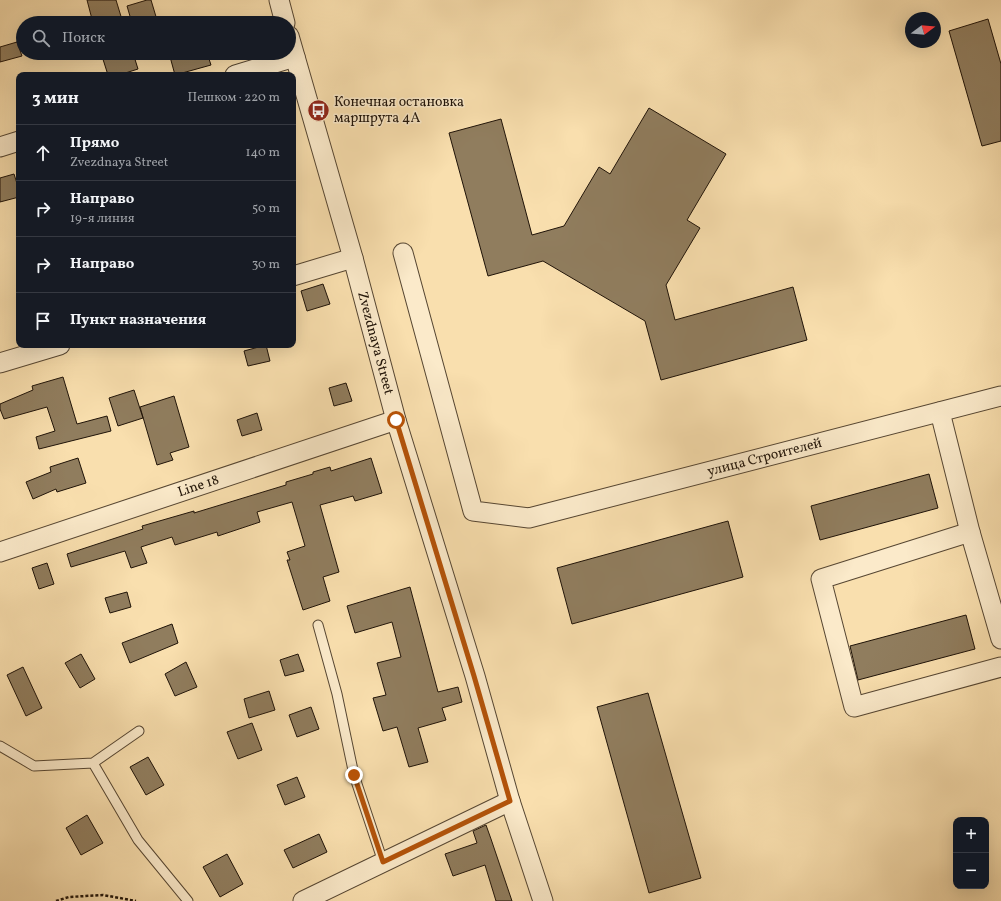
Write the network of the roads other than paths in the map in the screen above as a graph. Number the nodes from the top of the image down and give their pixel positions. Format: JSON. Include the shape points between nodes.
{"nodes":[{"id":1,"x":279,"y":0,"type":"edge"},
{"id":2,"x":284,"y":16,"type":"edge"},
{"id":3,"x":285,"y":60,"type":"edge"},
{"id":4,"x":296,"y":60,"type":"edge"},
{"id":5,"x":245,"y":72,"type":"edge"},
{"id":6,"x":16,"y":142,"type":"edge"},
{"id":7,"x":0,"y":147,"type":"edge"},
{"id":8,"x":403,"y":253,"type":"dead end"},
{"id":9,"x":353,"y":258,"type":"junction"},
{"id":10,"x":296,"y":275,"type":"edge"},
{"id":11,"x":50,"y":348,"type":"edge"},
{"id":12,"x":0,"y":363,"type":"edge"},
{"id":13,"x":1001,"y":396,"type":"edge"},
{"id":14,"x":940,"y":412,"type":"junction"},
{"id":15,"x":396,"y":420,"type":"junction"},
{"id":16,"x":970,"y":532,"type":"junction"},
{"id":17,"x":0,"y":552,"type":"edge"},
{"id":18,"x":318,"y":625,"type":"dead end"},
{"id":19,"x":1001,"y":639,"type":"edge"},
{"id":20,"x":1001,"y":667,"type":"edge"},
{"id":21,"x":139,"y":731,"type":"dead end"},
{"id":22,"x":0,"y":746,"type":"edge"},
{"id":23,"x":93,"y":763,"type":"junction"},
{"id":24,"x":510,"y":801,"type":"junction"},
{"id":25,"x":383,"y":862,"type":"junction"},
{"id":26,"x":188,"y":901,"type":"edge"},
{"id":27,"x":302,"y":901,"type":"edge"},
{"id":28,"x":543,"y":901,"type":"edge"}],
"edges":[{"from":1,"to":2,"type":"street"},
{"from":3,"to":5,"type":"street"},
{"from":4,"to":9,"type":"street","name":"Zvezdnaya Street"},
{"from":6,"to":7,"type":"street"},
{"from":8,"to":14,"type":"street","name":"улица Строителей","via":[[473,511],[529,518]]},
{"from":9,"to":10,"type":"street"},
{"from":9,"to":15,"type":"street","name":"Zvezdnaya Street"},
{"from":11,"to":12,"type":"street"},
{"from":13,"to":14,"type":"street","name":"улица Строителей"},
{"from":14,"to":16,"type":"street"},
{"from":15,"to":17,"type":"street","name":"Line 18"},
{"from":15,"to":24,"type":"street","name":"Zvezdnaya Street"},
{"from":16,"to":19,"type":"street"},
{"from":16,"to":20,"type":"street","via":[[821,579],[854,707]]},
{"from":18,"to":25,"type":"lane","via":[[337,694],[354,775]]},
{"from":21,"to":23,"type":"lane"},
{"from":22,"to":23,"type":"lane","via":[[34,766]]},
{"from":23,"to":26,"type":"lane","via":[[138,840]]},
{"from":24,"to":25,"type":"street"},
{"from":24,"to":28,"type":"street","name":"Zvezdnaya Street"},
{"from":25,"to":27,"type":"street"}]}
